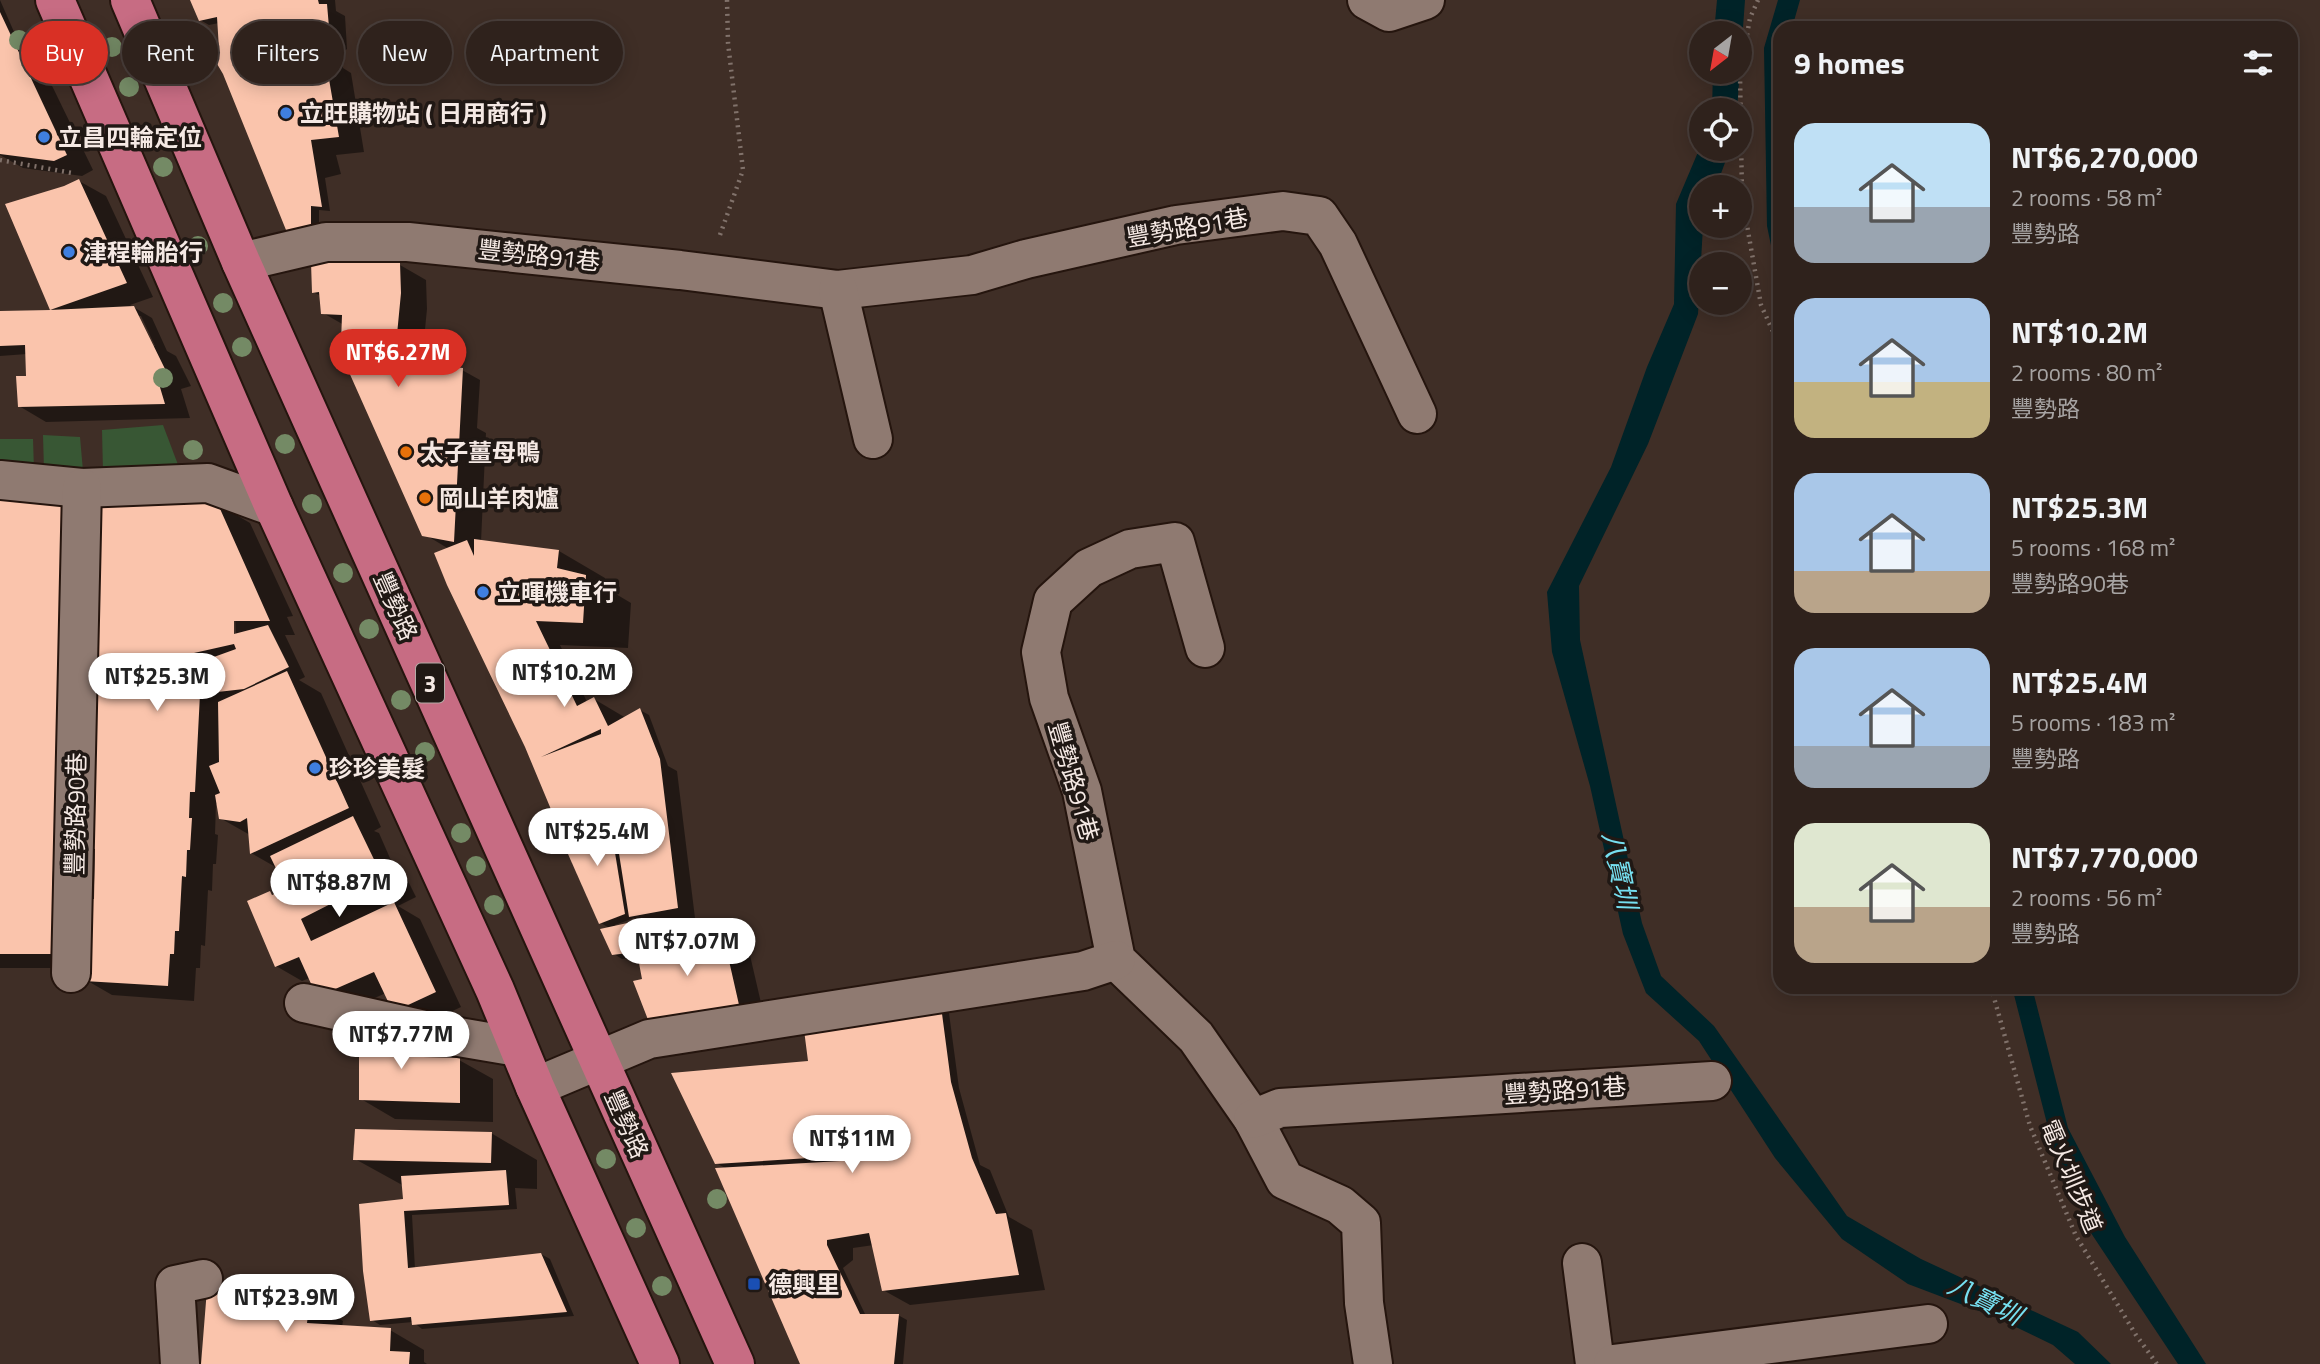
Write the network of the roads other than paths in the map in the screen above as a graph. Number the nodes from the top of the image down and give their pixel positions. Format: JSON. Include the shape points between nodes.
{"nodes":[{"id":1,"x":55,"y":0,"type":"edge"},
{"id":2,"x":130,"y":0,"type":"edge"},
{"id":3,"x":1367,"y":0,"type":"edge"},
{"id":4,"x":1425,"y":0,"type":"edge"},
{"id":5,"x":241,"y":262,"type":"junction"},
{"id":6,"x":838,"y":290,"type":"junction"},
{"id":7,"x":1417,"y":414,"type":"dead end"},
{"id":8,"x":873,"y":439,"type":"dead end"},
{"id":9,"x":0,"y":480,"type":"edge"},
{"id":10,"x":82,"y":488,"type":"junction"},
{"id":11,"x":274,"y":507,"type":"junction"},
{"id":12,"x":1205,"y":648,"type":"dead end"},
{"id":13,"x":1116,"y":960,"type":"junction"},
{"id":14,"x":71,"y":973,"type":"dead end"},
{"id":15,"x":304,"y":1003,"type":"dead end"},
{"id":16,"x":517,"y":1048,"type":"junction"},
{"id":17,"x":599,"y":1060,"type":"junction"},
{"id":18,"x":1712,"y":1081,"type":"dead end"},
{"id":19,"x":535,"y":1087,"type":"junction"},
{"id":20,"x":1253,"y":1119,"type":"junction"},
{"id":21,"x":1582,"y":1263,"type":"dead end"},
{"id":22,"x":203,"y":1279,"type":"dead end"},
{"id":23,"x":1928,"y":1324,"type":"dead end"},
{"id":24,"x":180,"y":1364,"type":"edge"},
{"id":25,"x":660,"y":1364,"type":"edge"},
{"id":26,"x":735,"y":1364,"type":"edge"},
{"id":27,"x":1373,"y":1364,"type":"edge"},
{"id":28,"x":1595,"y":1364,"type":"edge"},
{"id":29,"x":1612,"y":1364,"type":"edge"}],
"edges":[{"from":1,"to":11,"type":"main road"},
{"from":2,"to":5,"type":"main road","name":"豐勢路","number":"3"},
{"from":3,"to":4,"type":"street","via":[[1389,12]]},
{"from":5,"to":6,"type":"street","name":"豐勢路91巷","via":[[326,242],[408,242]]},
{"from":5,"to":17,"type":"main road","name":"豐勢路","number":"3"},
{"from":6,"to":7,"type":"street","name":"豐勢路91巷","via":[[972,275],[1176,225],[1283,211],[1320,216],[1338,244]]},
{"from":6,"to":8,"type":"street"},
{"from":9,"to":10,"type":"street"},
{"from":10,"to":11,"type":"street","via":[[208,483]]},
{"from":10,"to":14,"type":"street","name":"豐勢路90巷"},
{"from":11,"to":16,"type":"main road","via":[[495,990]]},
{"from":12,"to":13,"type":"street","name":"豐勢路91巷","via":[[1175,542],[1130,549],[1089,568],[1053,601],[1041,652],[1047,687],[1082,791]]},
{"from":13,"to":17,"type":"street","via":[[1083,971],[649,1039]]},
{"from":13,"to":20,"type":"street","via":[[1196,1037]]},
{"from":15,"to":16,"type":"street"},
{"from":16,"to":19,"type":"main road"},
{"from":17,"to":19,"type":"street"},
{"from":17,"to":26,"type":"main road","name":"豐勢路","number":"3"},
{"from":18,"to":20,"type":"street","name":"豐勢路91巷","via":[[1280,1108]]},
{"from":19,"to":25,"type":"main road"},
{"from":20,"to":27,"type":"street","via":[[1285,1180],[1340,1205],[1361,1223],[1364,1303]]},
{"from":21,"to":28,"type":"street"},
{"from":22,"to":24,"type":"street","via":[[176,1285]]},
{"from":23,"to":29,"type":"street"}]}
